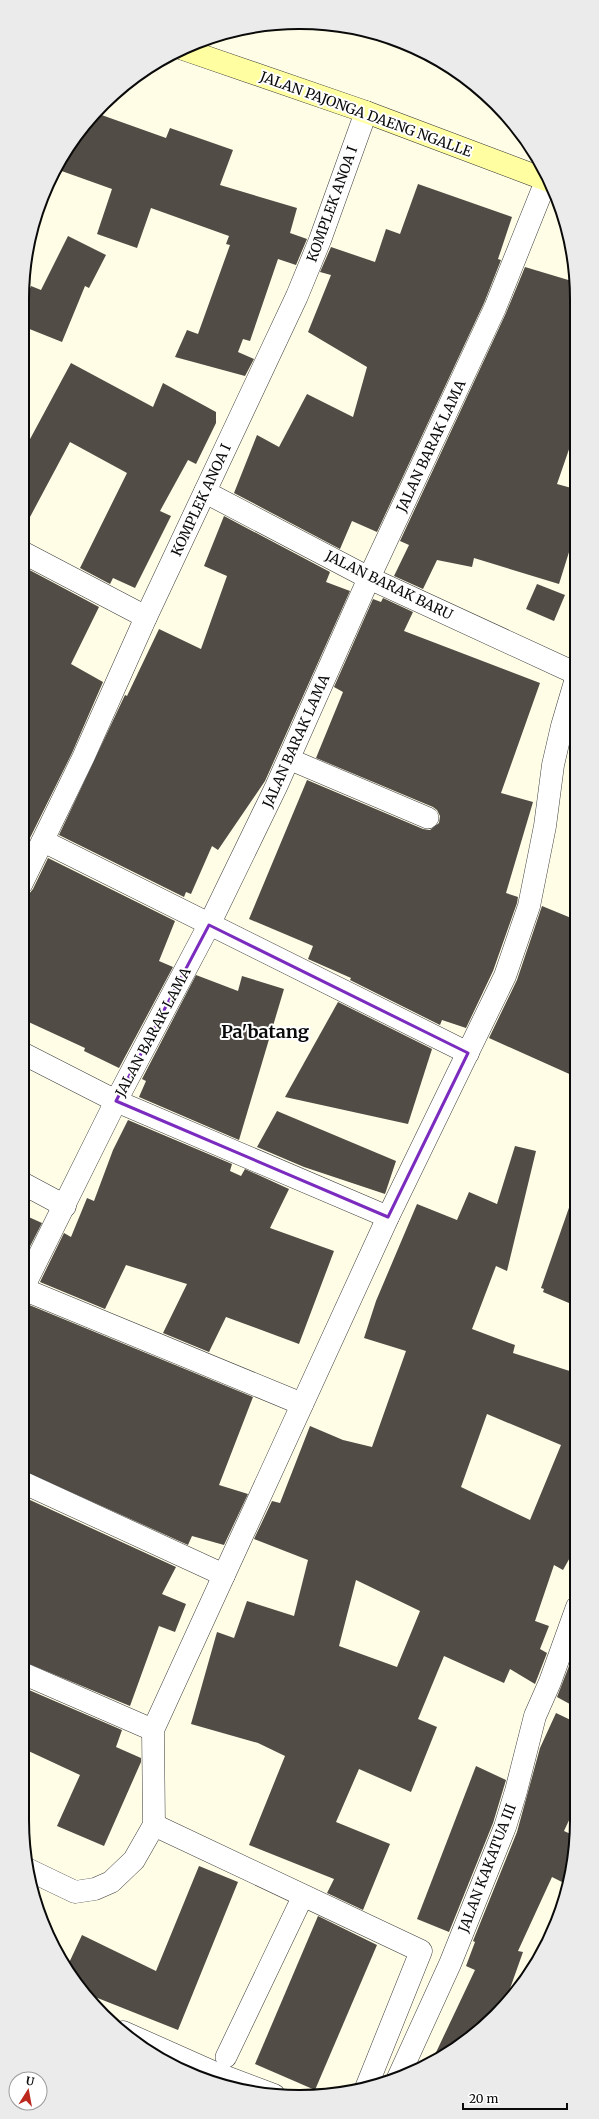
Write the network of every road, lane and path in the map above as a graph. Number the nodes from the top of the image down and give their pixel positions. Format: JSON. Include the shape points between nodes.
{"nodes":[{"id":1,"x":192,"y":52,"type":"edge"},
{"id":2,"x":366,"y":112,"type":"junction"},
{"id":3,"x":541,"y":179,"type":"edge"},
{"id":4,"x":545,"y":186,"type":"edge"},
{"id":5,"x":205,"y":492,"type":"junction"},
{"id":6,"x":29,"y":556,"type":"edge"},
{"id":7,"x":369,"y":578,"type":"junction"},
{"id":8,"x":146,"y":617,"type":"junction"},
{"id":9,"x":570,"y":671,"type":"edge"},
{"id":10,"x":570,"y":699,"type":"edge"},
{"id":11,"x":289,"y":758,"type":"junction"},
{"id":12,"x":428,"y":818,"type":"dead end"},
{"id":13,"x":43,"y":841,"type":"junction"},
{"id":14,"x":29,"y":869,"type":"edge"},
{"id":15,"x":210,"y":925,"type":"junction"},
{"id":16,"x":468,"y":1054,"type":"junction"},
{"id":17,"x":29,"y":1057,"type":"edge"},
{"id":18,"x":116,"y":1102,"type":"junction"},
{"id":19,"x":29,"y":1187,"type":"edge"},
{"id":20,"x":65,"y":1206,"type":"junction"},
{"id":21,"x":388,"y":1217,"type":"junction"},
{"id":22,"x":29,"y":1275,"type":"edge"},
{"id":23,"x":29,"y":1292,"type":"edge"},
{"id":24,"x":302,"y":1404,"type":"junction"},
{"id":25,"x":29,"y":1485,"type":"edge"},
{"id":26,"x":224,"y":1574,"type":"junction"},
{"id":27,"x":570,"y":1626,"type":"edge"},
{"id":28,"x":29,"y":1676,"type":"edge"},
{"id":29,"x":153,"y":1730,"type":"junction"},
{"id":30,"x":154,"y":1825,"type":"junction"},
{"id":31,"x":34,"y":1872,"type":"edge"},
{"id":32,"x":303,"y":1896,"type":"junction"},
{"id":33,"x":165,"y":2054,"type":"edge"},
{"id":34,"x":226,"y":2057,"type":"dead end"},
{"id":35,"x":402,"y":2069,"type":"edge"},
{"id":36,"x":369,"y":2081,"type":"edge"},
{"id":37,"x":247,"y":2085,"type":"edge"}],
"edges":[{"from":1,"to":2,"type":"main road","name":"JALAN PAJONGA DAENG NGALLE"},
{"from":2,"to":3,"type":"main road","name":"JALAN PAJONGA DAENG NGALLE"},
{"from":2,"to":5,"type":"street","name":"KOMPLEK ANOA I","via":[[297,296]]},
{"from":4,"to":7,"type":"street","name":"JALAN BARAK LAMA","via":[[495,308]]},
{"from":5,"to":7,"type":"street","name":"JALAN BARAK BARU"},
{"from":5,"to":8,"type":"street","name":"KOMPLEK ANOA I"},
{"from":6,"to":8,"type":"street"},
{"from":7,"to":9,"type":"street","name":"JALAN BARAK BARU"},
{"from":7,"to":11,"type":"street","name":"JALAN BARAK LAMA"},
{"from":8,"to":13,"type":"street","name":"KOMPLEK ANOA I"},
{"from":10,"to":16,"type":"street","via":[[553,765],[545,826],[529,906],[505,976]]},
{"from":11,"to":12,"type":"lane"},
{"from":11,"to":15,"type":"street","name":"JALAN BARAK LAMA"},
{"from":13,"to":14,"type":"street","name":"KOMPLEK ANOA I"},
{"from":13,"to":15,"type":"street"},
{"from":15,"to":16,"type":"street"},
{"from":15,"to":18,"type":"street","name":"JALAN BARAK LAMA"},
{"from":16,"to":21,"type":"street"},
{"from":17,"to":18,"type":"street"},
{"from":18,"to":20,"type":"street","name":"JALAN BARAK LAMA"},
{"from":18,"to":21,"type":"street"},
{"from":19,"to":20,"type":"street"},
{"from":20,"to":22,"type":"street","name":"JALAN BARAK LAMA"},
{"from":21,"to":24,"type":"street"},
{"from":23,"to":24,"type":"street"},
{"from":24,"to":26,"type":"street"},
{"from":25,"to":26,"type":"street"},
{"from":26,"to":29,"type":"street"},
{"from":27,"to":35,"type":"street","name":"JALAN KAKATUA III","via":[[535,1716],[505,1827],[450,1964]]},
{"from":28,"to":29,"type":"street"},
{"from":29,"to":30,"type":"street"},
{"from":30,"to":31,"type":"street","via":[[134,1860],[111,1882],[95,1889],[75,1892]]},
{"from":30,"to":32,"type":"street"},
{"from":32,"to":34,"type":"lane"},
{"from":32,"to":36,"type":"street","via":[[422,1951]]},
{"from":33,"to":37,"type":"street"}]}
